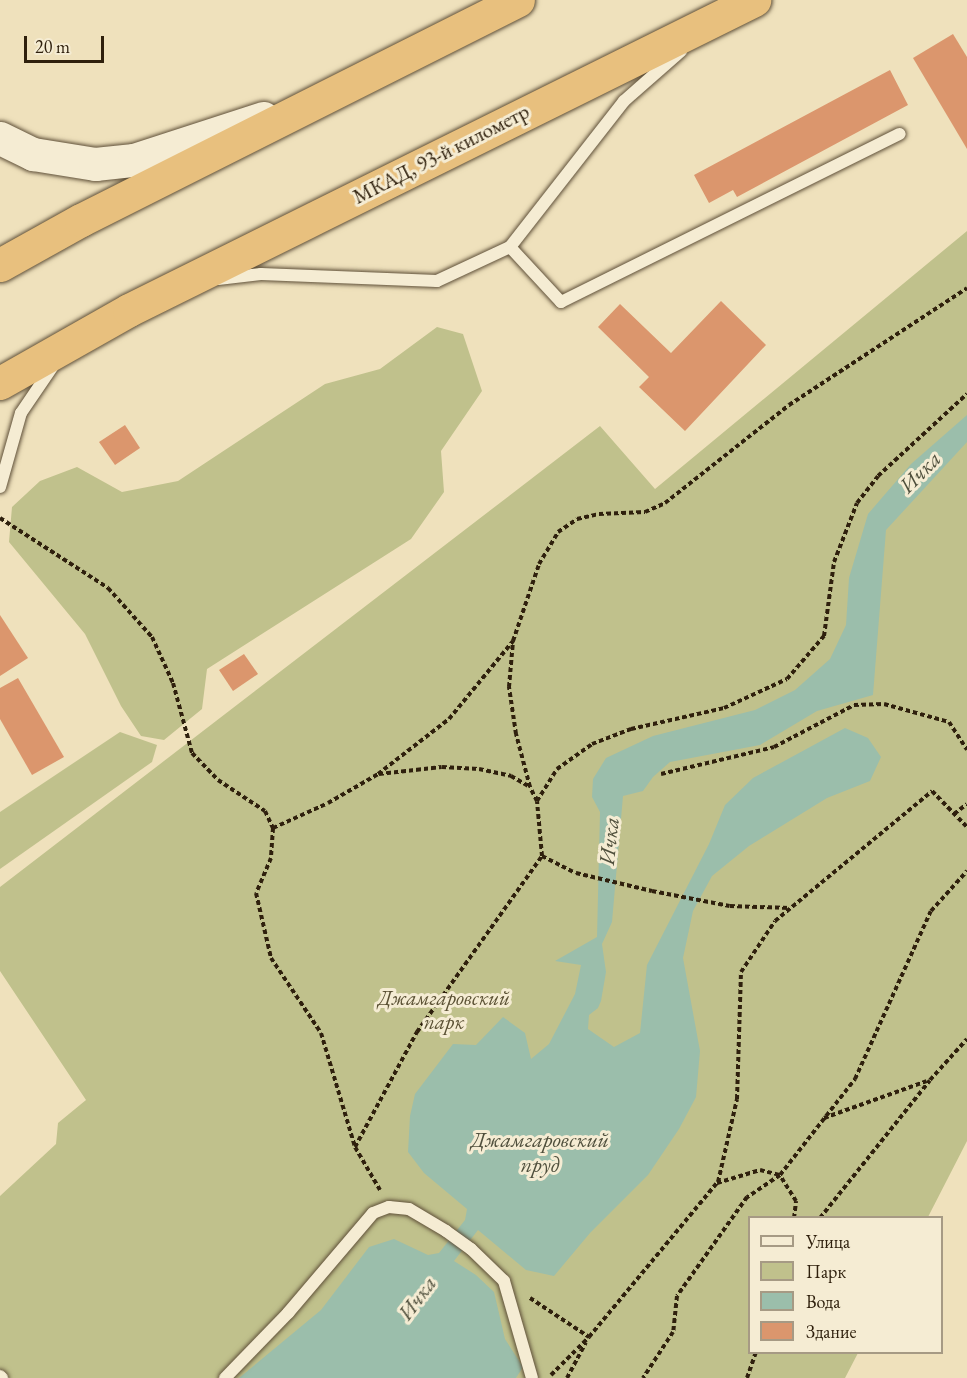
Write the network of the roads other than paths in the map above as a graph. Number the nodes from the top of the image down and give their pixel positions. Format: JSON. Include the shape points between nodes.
{"nodes":[{"id":1,"x":518,"y":0,"type":"edge"},
{"id":2,"x":754,"y":0,"type":"edge"},
{"id":3,"x":720,"y":16,"type":"junction"},
{"id":4,"x":324,"y":98,"type":"junction"},
{"id":5,"x":900,"y":134,"type":"dead end"},
{"id":6,"x":0,"y":138,"type":"edge"},
{"id":7,"x":510,"y":247,"type":"junction"},
{"id":8,"x":0,"y":265,"type":"edge"},
{"id":9,"x":187,"y":282,"type":"junction"},
{"id":10,"x":66,"y":346,"type":"junction"},
{"id":11,"x":0,"y":383,"type":"edge"},
{"id":12,"x":0,"y":487,"type":"edge"},
{"id":13,"x":225,"y":1378,"type":"edge"},
{"id":14,"x":532,"y":1378,"type":"edge"}],
"edges":[{"from":1,"to":4,"type":"highway"},
{"from":2,"to":3,"type":"highway","name":"МКАД, 93-й километр"},
{"from":3,"to":7,"type":"lane","via":[[624,101]]},
{"from":3,"to":9,"type":"highway","name":"МКАД, 93-й километр"},
{"from":4,"to":6,"type":"main road","via":[[134,160],[95,164],[62,160],[33,154]]},
{"from":4,"to":8,"type":"highway"},
{"from":5,"to":7,"type":"lane","via":[[561,302]]},
{"from":7,"to":9,"type":"lane","via":[[438,281],[261,274]]},
{"from":9,"to":10,"type":"highway","name":"МКАД, 93-й километр"},
{"from":10,"to":11,"type":"highway","name":"МКАД, 93-й километр"},
{"from":10,"to":12,"type":"lane","via":[[21,413]]},
{"from":13,"to":14,"type":"lane","via":[[288,1313],[373,1213],[389,1207],[409,1209],[446,1230],[504,1281]]}]}
